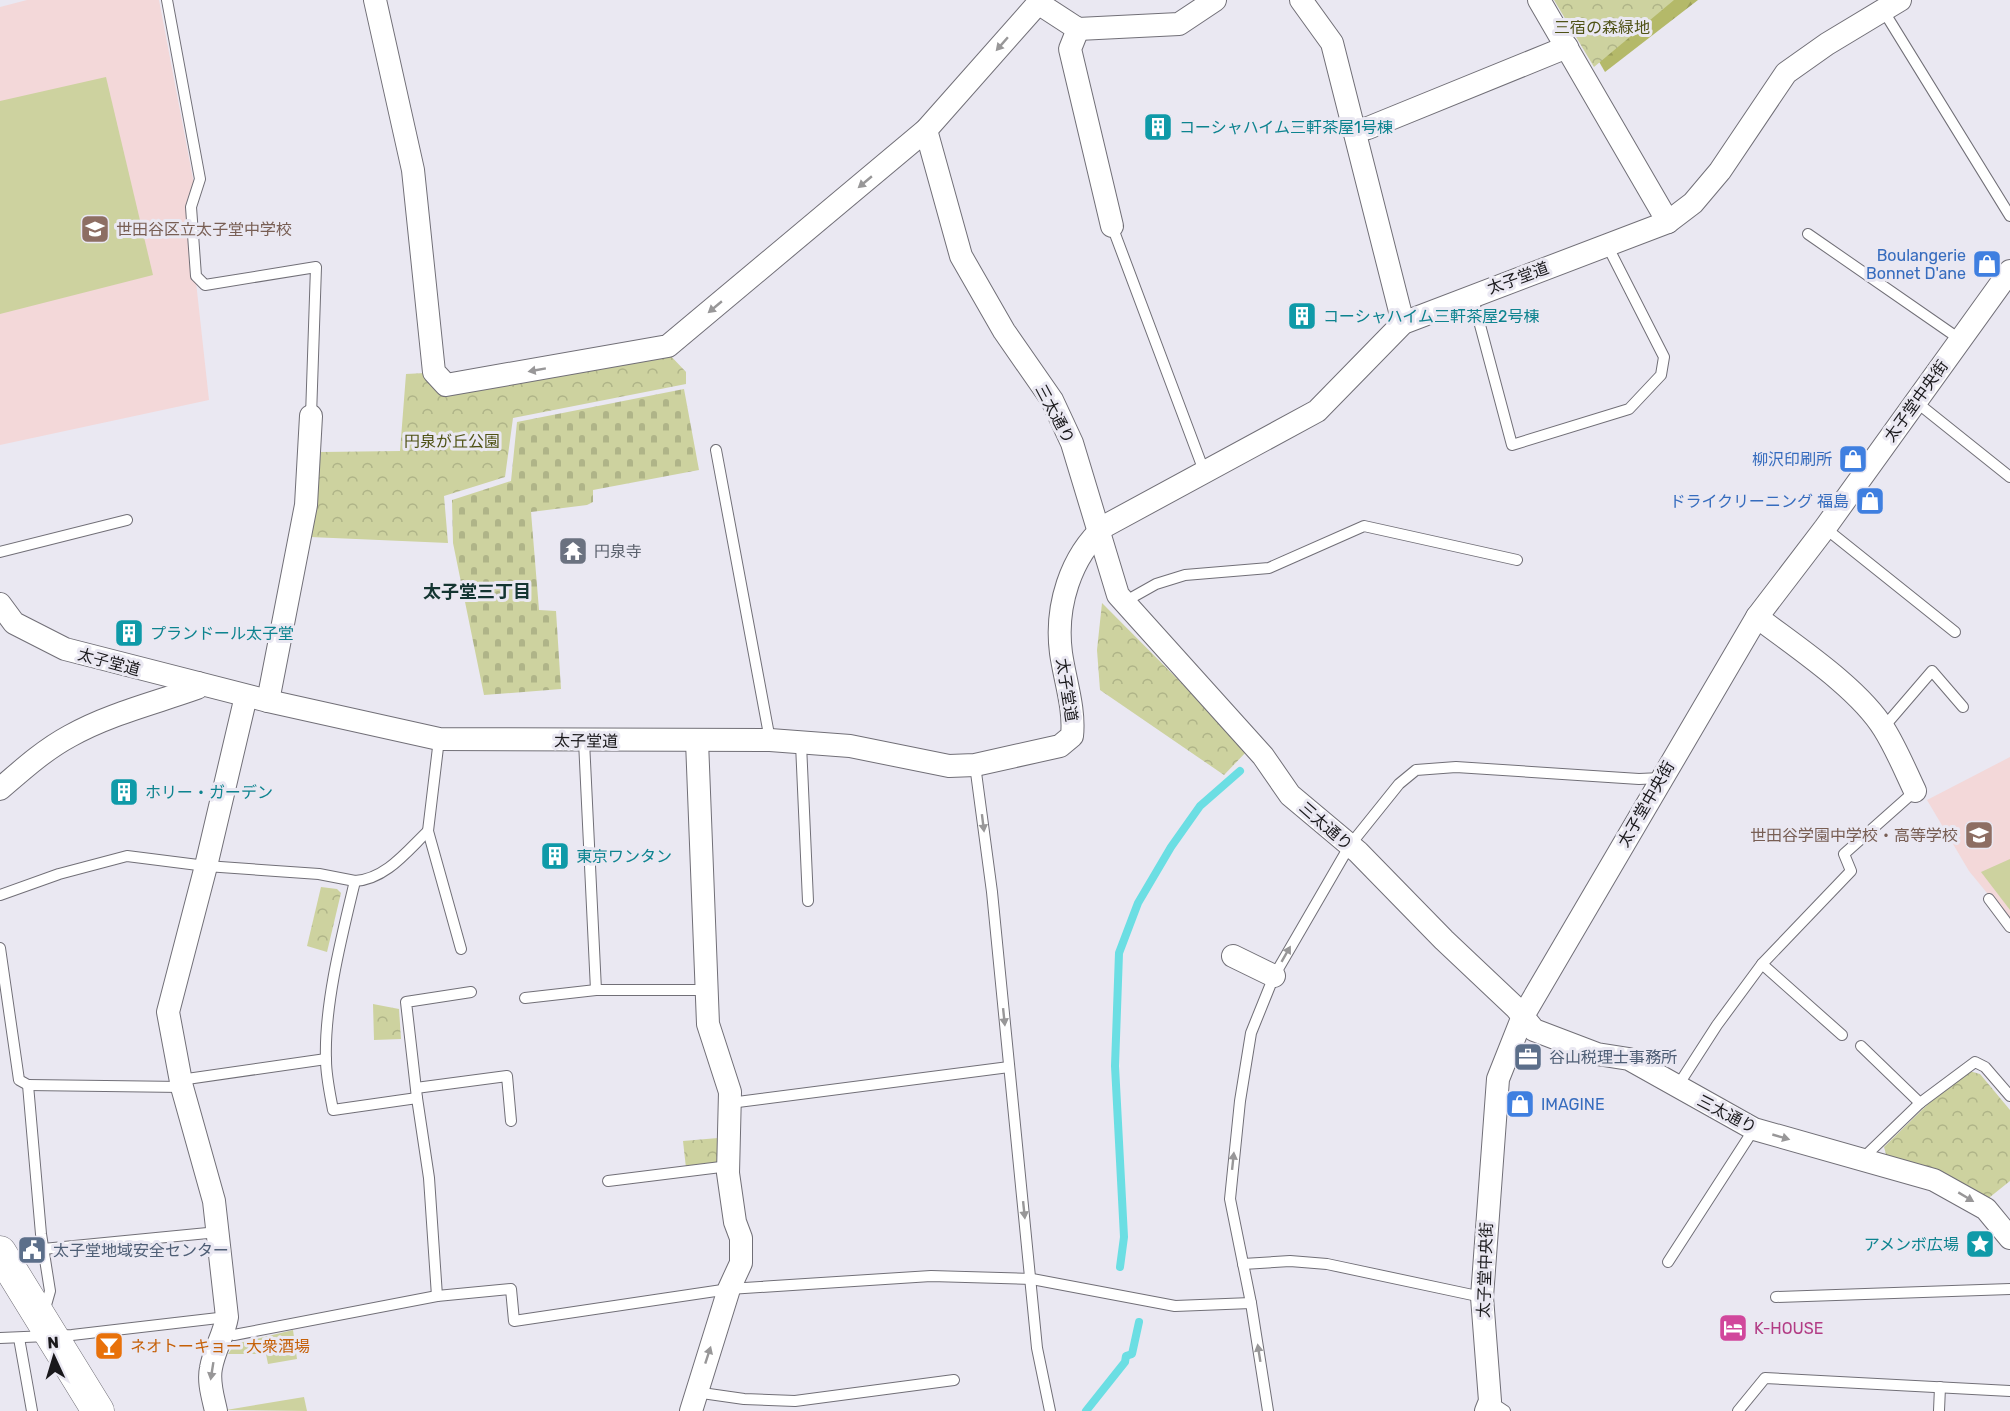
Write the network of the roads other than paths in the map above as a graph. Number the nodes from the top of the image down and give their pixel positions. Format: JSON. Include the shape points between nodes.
{"nodes":[{"id":1,"x":167,"y":0,"type":"edge"},
{"id":2,"x":375,"y":0,"type":"edge"},
{"id":3,"x":1215,"y":0,"type":"edge"},
{"id":4,"x":1301,"y":0,"type":"edge"},
{"id":5,"x":1539,"y":0,"type":"edge"},
{"id":6,"x":1040,"y":2,"type":"edge"},
{"id":7,"x":1891,"y":5,"type":"edge"},
{"id":8,"x":1077,"y":29,"type":"junction"},
{"id":9,"x":1567,"y":47,"type":"junction"},
{"id":10,"x":926,"y":130,"type":"junction"},
{"id":11,"x":1354,"y":131,"type":"junction"},
{"id":12,"x":2010,"y":216,"type":"edge"},
{"id":13,"x":1668,"y":222,"type":"junction"},
{"id":14,"x":1112,"y":226,"type":"joint"},
{"id":15,"x":1808,"y":234,"type":"dead end"},
{"id":16,"x":1607,"y":245,"type":"junction"},
{"id":17,"x":2010,"y":271,"type":"edge"},
{"id":18,"x":1472,"y":295,"type":"junction"},
{"id":19,"x":1403,"y":323,"type":"junction"},
{"id":20,"x":1961,"y":340,"type":"junction"},
{"id":21,"x":1915,"y":401,"type":"junction"},
{"id":22,"x":311,"y":416,"type":"joint"},
{"id":23,"x":716,"y":450,"type":"dead end"},
{"id":24,"x":1204,"y":471,"type":"junction"},
{"id":25,"x":2010,"y":477,"type":"edge"},
{"id":26,"x":127,"y":520,"type":"dead end"},
{"id":27,"x":1826,"y":528,"type":"junction"},
{"id":28,"x":1097,"y":533,"type":"junction"},
{"id":29,"x":0,"y":552,"type":"edge"},
{"id":30,"x":1517,"y":560,"type":"dead end"},
{"id":31,"x":1124,"y":603,"type":"junction"},
{"id":32,"x":0,"y":604,"type":"edge"},
{"id":33,"x":1757,"y":617,"type":"junction"},
{"id":34,"x":7,"y":625,"type":"edge"},
{"id":35,"x":1955,"y":632,"type":"dead end"},
{"id":36,"x":198,"y":684,"type":"junction"},
{"id":37,"x":246,"y":696,"type":"junction"},
{"id":38,"x":268,"y":701,"type":"junction"},
{"id":39,"x":1963,"y":707,"type":"dead end"},
{"id":40,"x":1884,"y":728,"type":"junction"},
{"id":41,"x":439,"y":739,"type":"junction"},
{"id":42,"x":770,"y":740,"type":"junction"},
{"id":43,"x":584,"y":741,"type":"junction"},
{"id":44,"x":697,"y":741,"type":"junction"},
{"id":45,"x":801,"y":744,"type":"junction"},
{"id":46,"x":975,"y":765,"type":"junction"},
{"id":47,"x":1662,"y":778,"type":"junction"},
{"id":48,"x":0,"y":789,"type":"edge"},
{"id":49,"x":1915,"y":791,"type":"joint"},
{"id":50,"x":428,"y":831,"type":"junction"},
{"id":51,"x":1350,"y":845,"type":"junction"},
{"id":52,"x":206,"y":866,"type":"junction"},
{"id":53,"x":355,"y":881,"type":"junction"},
{"id":54,"x":0,"y":895,"type":"edge"},
{"id":55,"x":1989,"y":899,"type":"dead end"},
{"id":56,"x":808,"y":901,"type":"dead end"},
{"id":57,"x":2010,"y":927,"type":"edge"},
{"id":58,"x":0,"y":948,"type":"edge"},
{"id":59,"x":461,"y":949,"type":"dead end"},
{"id":60,"x":1233,"y":956,"type":"dead end"},
{"id":61,"x":1762,"y":964,"type":"junction"},
{"id":62,"x":1275,"y":976,"type":"junction"},
{"id":63,"x":596,"y":990,"type":"junction"},
{"id":64,"x":706,"y":990,"type":"junction"},
{"id":65,"x":471,"y":992,"type":"dead end"},
{"id":66,"x":525,"y":998,"type":"dead end"},
{"id":67,"x":1523,"y":1016,"type":"junction"},
{"id":68,"x":1842,"y":1035,"type":"dead end"},
{"id":69,"x":1861,"y":1046,"type":"dead end"},
{"id":70,"x":326,"y":1059,"type":"junction"},
{"id":71,"x":1009,"y":1067,"type":"junction"},
{"id":72,"x":181,"y":1083,"type":"junction"},
{"id":73,"x":28,"y":1085,"type":"junction"},
{"id":74,"x":1677,"y":1087,"type":"junction"},
{"id":75,"x":417,"y":1093,"type":"junction"},
{"id":76,"x":2010,"y":1096,"type":"edge"},
{"id":77,"x":730,"y":1103,"type":"junction"},
{"id":78,"x":1920,"y":1103,"type":"junction"},
{"id":79,"x":511,"y":1120,"type":"dead end"},
{"id":80,"x":1754,"y":1129,"type":"junction"},
{"id":81,"x":1861,"y":1160,"type":"junction"},
{"id":82,"x":729,"y":1166,"type":"junction"},
{"id":83,"x":608,"y":1181,"type":"dead end"},
{"id":84,"x":218,"y":1232,"type":"junction"},
{"id":85,"x":2009,"y":1236,"type":"edge"},
{"id":86,"x":43,"y":1249,"type":"junction"},
{"id":87,"x":0,"y":1252,"type":"edge"},
{"id":88,"x":1668,"y":1262,"type":"dead end"},
{"id":89,"x":1243,"y":1264,"type":"junction"},
{"id":90,"x":1032,"y":1278,"type":"junction"},
{"id":91,"x":729,"y":1289,"type":"junction"},
{"id":92,"x":2010,"y":1289,"type":"edge"},
{"id":93,"x":437,"y":1296,"type":"junction"},
{"id":94,"x":1776,"y":1297,"type":"dead end"},
{"id":95,"x":1482,"y":1298,"type":"junction"},
{"id":96,"x":1251,"y":1303,"type":"junction"},
{"id":97,"x":226,"y":1324,"type":"junction"},
{"id":98,"x":37,"y":1332,"type":"junction"},
{"id":99,"x":0,"y":1338,"type":"edge"},
{"id":100,"x":954,"y":1380,"type":"dead end"},
{"id":101,"x":1940,"y":1387,"type":"junction"},
{"id":102,"x":2010,"y":1391,"type":"edge"},
{"id":103,"x":693,"y":1402,"type":"edge"},
{"id":104,"x":1494,"y":1408,"type":"edge"},
{"id":105,"x":32,"y":1411,"type":"edge"},
{"id":106,"x":98,"y":1411,"type":"edge"},
{"id":107,"x":216,"y":1411,"type":"edge"},
{"id":108,"x":1050,"y":1411,"type":"edge"},
{"id":109,"x":1268,"y":1411,"type":"edge"},
{"id":110,"x":1738,"y":1411,"type":"edge"},
{"id":111,"x":1939,"y":1411,"type":"edge"}],
"edges":[{"from":1,"to":22,"type":"lane","via":[[200,179],[191,207],[195,276],[206,285],[316,267]]},
{"from":10,"to":2,"type":"street","one_way":true,"via":[[668,346],[446,385],[434,372],[413,170]]},
{"from":3,"to":8,"type":"street","via":[[1179,24]]},
{"from":4,"to":11,"type":"street","via":[[1332,44]]},
{"from":5,"to":9,"type":"street"},
{"from":6,"to":8,"type":"street"},
{"from":6,"to":10,"type":"street","one_way":true},
{"from":7,"to":12,"type":"lane"},
{"from":7,"to":13,"type":"street","name":"太子堂道","via":[[1786,73],[1720,171],[1694,203]]},
{"from":8,"to":14,"type":"street","via":[[1070,49]]},
{"from":9,"to":11,"type":"street"},
{"from":9,"to":13,"type":"street"},
{"from":10,"to":28,"type":"street","name":"三太通り","via":[[961,256],[1004,331],[1052,400],[1072,443]]},
{"from":11,"to":19,"type":"street"},
{"from":13,"to":16,"type":"street","name":"太子堂道"},
{"from":14,"to":24,"type":"lane"},
{"from":15,"to":20,"type":"lane"},
{"from":16,"to":18,"type":"street","name":"太子堂道"},
{"from":16,"to":18,"type":"lane","via":[[1664,357],[1661,375],[1629,409],[1512,446]]},
{"from":17,"to":20,"type":"street","name":"太子堂中央街"},
{"from":18,"to":19,"type":"street","name":"太子堂道"},
{"from":19,"to":24,"type":"street","name":"太子堂道","via":[[1317,411]]},
{"from":20,"to":21,"type":"street","name":"太子堂中央街"},
{"from":21,"to":25,"type":"lane"},
{"from":21,"to":27,"type":"street","name":"太子堂中央街"},
{"from":22,"to":38,"type":"street","via":[[306,505]]},
{"from":23,"to":42,"type":"lane"},
{"from":24,"to":28,"type":"street","name":"太子堂道"},
{"from":26,"to":29,"type":"lane"},
{"from":27,"to":33,"type":"street","name":"太子堂中央街"},
{"from":27,"to":35,"type":"lane"},
{"from":28,"to":31,"type":"street","name":"三太通り","via":[[1114,586]]},
{"from":28,"to":46,"type":"street","name":"太子堂道","via":[[1080,552],[1061,607],[1061,652],[1074,722],[1072,736],[1060,746]]},
{"from":30,"to":31,"type":"lane","via":[[1364,526],[1269,568],[1185,575],[1138,592]]},
{"from":31,"to":51,"type":"street","name":"三太通り","via":[[1263,756],[1290,795]]},
{"from":32,"to":34,"type":"street","name":"太子堂道"},
{"from":33,"to":40,"type":"street","via":[[1822,666]]},
{"from":33,"to":47,"type":"street","name":"太子堂中央街"},
{"from":34,"to":36,"type":"street","name":"太子堂道","via":[[65,649]]},
{"from":36,"to":37,"type":"street","name":"太子堂道"},
{"from":36,"to":48,"type":"street","via":[[197,688],[71,735]]},
{"from":37,"to":38,"type":"street","name":"太子堂道"},
{"from":37,"to":52,"type":"street"},
{"from":38,"to":41,"type":"street","name":"太子堂道"},
{"from":39,"to":40,"type":"lane","via":[[1932,670]]},
{"from":40,"to":49,"type":"street"},
{"from":41,"to":43,"type":"street","name":"太子堂道"},
{"from":41,"to":50,"type":"lane"},
{"from":42,"to":44,"type":"street","name":"太子堂道"},
{"from":42,"to":45,"type":"street","name":"太子堂道"},
{"from":43,"to":44,"type":"street","name":"太子堂道"},
{"from":43,"to":63,"type":"lane"},
{"from":44,"to":64,"type":"street"},
{"from":45,"to":46,"type":"street","name":"太子堂道","via":[[850,746],[949,766]]},
{"from":45,"to":56,"type":"lane"},
{"from":46,"to":71,"type":"lane","one_way":true},
{"from":47,"to":51,"type":"lane","via":[[1456,767],[1416,770],[1399,784]]},
{"from":47,"to":67,"type":"street","name":"太子堂中央街"},
{"from":49,"to":61,"type":"lane","via":[[1844,854],[1851,871]]},
{"from":50,"to":53,"type":"lane","via":[[371,880]]},
{"from":50,"to":59,"type":"lane"},
{"from":62,"to":51,"type":"lane","one_way":true},
{"from":51,"to":67,"type":"street","name":"三太通り"},
{"from":52,"to":53,"type":"lane","via":[[319,874]]},
{"from":52,"to":54,"type":"lane","via":[[127,856]]},
{"from":52,"to":72,"type":"street","via":[[168,1012]]},
{"from":53,"to":70,"type":"lane","via":[[341,939]]},
{"from":55,"to":57,"type":"lane"},
{"from":58,"to":73,"type":"lane","via":[[19,1080]]},
{"from":60,"to":62,"type":"street"},
{"from":61,"to":68,"type":"lane"},
{"from":61,"to":74,"type":"lane"},
{"from":89,"to":62,"type":"lane","one_way":true,"via":[[1230,1199],[1240,1101],[1251,1033]]},
{"from":63,"to":64,"type":"lane"},
{"from":63,"to":66,"type":"lane"},
{"from":64,"to":77,"type":"street","via":[[708,1024]]},
{"from":65,"to":75,"type":"lane","via":[[406,1002]]},
{"from":67,"to":74,"type":"street","name":"三太通り","via":[[1534,1030],[1597,1054],[1629,1059]]},
{"from":67,"to":95,"type":"street","name":"太子堂中央街","via":[[1498,1079]]},
{"from":69,"to":78,"type":"lane"},
{"from":70,"to":72,"type":"lane"},
{"from":70,"to":75,"type":"lane","via":[[333,1110]]},
{"from":71,"to":77,"type":"lane"},
{"from":71,"to":90,"type":"lane","one_way":true},
{"from":72,"to":73,"type":"lane"},
{"from":72,"to":84,"type":"street","via":[[214,1201]]},
{"from":73,"to":86,"type":"lane"},
{"from":74,"to":80,"type":"street","name":"三太通り"},
{"from":75,"to":79,"type":"lane","via":[[507,1076]]},
{"from":75,"to":93,"type":"lane","via":[[429,1178]]},
{"from":76,"to":78,"type":"lane","via":[[1985,1067],[1974,1062]]},
{"from":77,"to":82,"type":"street"},
{"from":78,"to":81,"type":"lane"},
{"from":80,"to":81,"type":"street","name":"三太通り","one_way":true},
{"from":80,"to":88,"type":"lane"},
{"from":81,"to":85,"type":"street","name":"三太通り","one_way":true,"via":[[1934,1180],[1959,1192],[1986,1209]]},
{"from":82,"to":83,"type":"lane"},
{"from":82,"to":91,"type":"street","via":[[731,1198],[741,1238],[741,1263]]},
{"from":84,"to":86,"type":"lane"},
{"from":84,"to":97,"type":"street"},
{"from":86,"to":98,"type":"lane","via":[[50,1291]]},
{"from":87,"to":98,"type":"street"},
{"from":89,"to":95,"type":"lane","via":[[1327,1264]]},
{"from":89,"to":96,"type":"lane"},
{"from":90,"to":91,"type":"lane","via":[[931,1276]]},
{"from":90,"to":96,"type":"lane","via":[[1175,1306]]},
{"from":90,"to":108,"type":"lane","via":[[1037,1348]]},
{"from":91,"to":93,"type":"lane","via":[[514,1321],[511,1289]]},
{"from":103,"to":91,"type":"street","one_way":true},
{"from":92,"to":94,"type":"lane"},
{"from":93,"to":97,"type":"lane","via":[[234,1335]]},
{"from":95,"to":104,"type":"street","name":"太子堂中央街"},
{"from":109,"to":96,"type":"lane","one_way":true},
{"from":97,"to":98,"type":"lane"},
{"from":97,"to":107,"type":"street","one_way":true,"via":[[211,1368]]},
{"from":98,"to":99,"type":"lane"},
{"from":98,"to":105,"type":"lane"},
{"from":98,"to":106,"type":"street"},
{"from":100,"to":103,"type":"lane","via":[[795,1401]]},
{"from":101,"to":102,"type":"lane"},
{"from":101,"to":110,"type":"lane","via":[[1765,1378]]},
{"from":101,"to":111,"type":"lane"}]}
